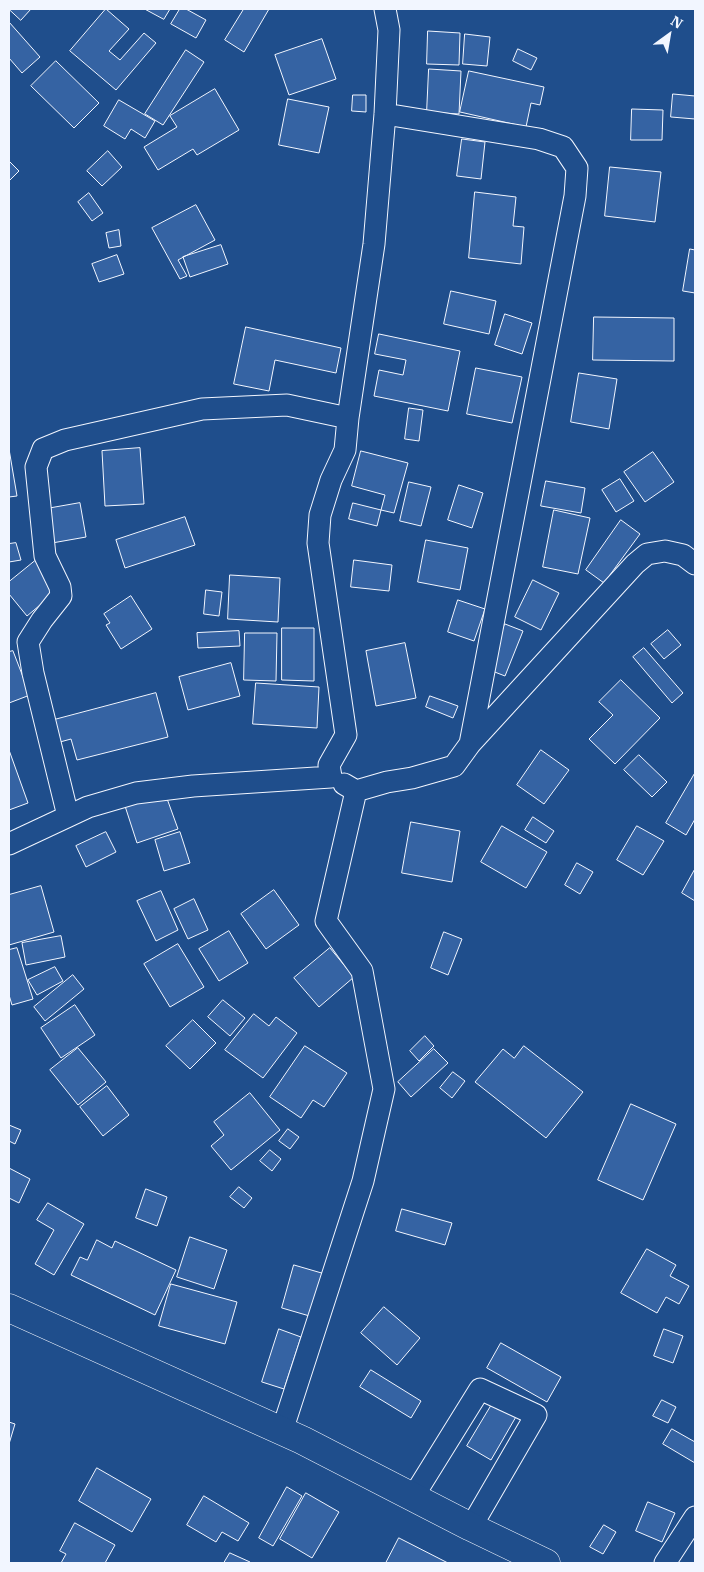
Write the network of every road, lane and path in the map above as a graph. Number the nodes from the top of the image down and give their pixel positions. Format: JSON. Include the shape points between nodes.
{"nodes":[{"id":1,"x":385,"y":9,"type":"edge"},
{"id":2,"x":385,"y":114,"type":"junction"},
{"id":3,"x":348,"y":418,"type":"junction"},
{"id":4,"x":695,"y":564,"type":"edge"},
{"id":5,"x":470,"y":744,"type":"junction"},
{"id":6,"x":331,"y":777,"type":"junction"},
{"id":7,"x":356,"y":791,"type":"junction"},
{"id":8,"x":68,"y":816,"type":"junction"},
{"id":9,"x":9,"y":844,"type":"edge"},
{"id":10,"x":9,"y":1308,"type":"edge"},
{"id":11,"x":282,"y":1432,"type":"junction"},
{"id":12,"x":413,"y":1497,"type":"junction"},
{"id":13,"x":695,"y":1517,"type":"edge"},
{"id":14,"x":471,"y":1527,"type":"junction"},
{"id":15,"x":546,"y":1563,"type":"edge"},
{"id":16,"x":665,"y":1563,"type":"edge"}],
"edges":[{"from":1,"to":2,"type":"street","via":[[389,30]]},
{"from":2,"to":3,"type":"street","via":[[374,244]]},
{"from":2,"to":5,"type":"street","via":[[539,139],[563,147],[577,168],[575,196]]},
{"from":3,"to":6,"type":"street","via":[[345,450],[320,515],[318,543],[346,735],[329,765]]},
{"from":3,"to":8,"type":"street","via":[[287,405],[202,409],[64,440],[43,448],[36,467],[45,556],[60,586],[61,596],[28,642]]},
{"from":4,"to":5,"type":"street","via":[[683,554],[665,551],[647,554]]},
{"from":5,"to":7,"type":"street","via":[[454,766]]},
{"from":6,"to":7,"type":"street"},
{"from":6,"to":8,"type":"street","via":[[136,792]]},
{"from":7,"to":11,"type":"street","via":[[326,921],[362,971],[384,1089],[363,1181]]},
{"from":8,"to":9,"type":"street"},
{"from":10,"to":11,"type":"main road"},
{"from":11,"to":12,"type":"main road"},
{"from":12,"to":14,"type":"main road"},
{"from":12,"to":14,"type":"street","via":[[480,1389],[536,1415]]},
{"from":13,"to":16,"type":"street"},
{"from":14,"to":15,"type":"main road"}]}
